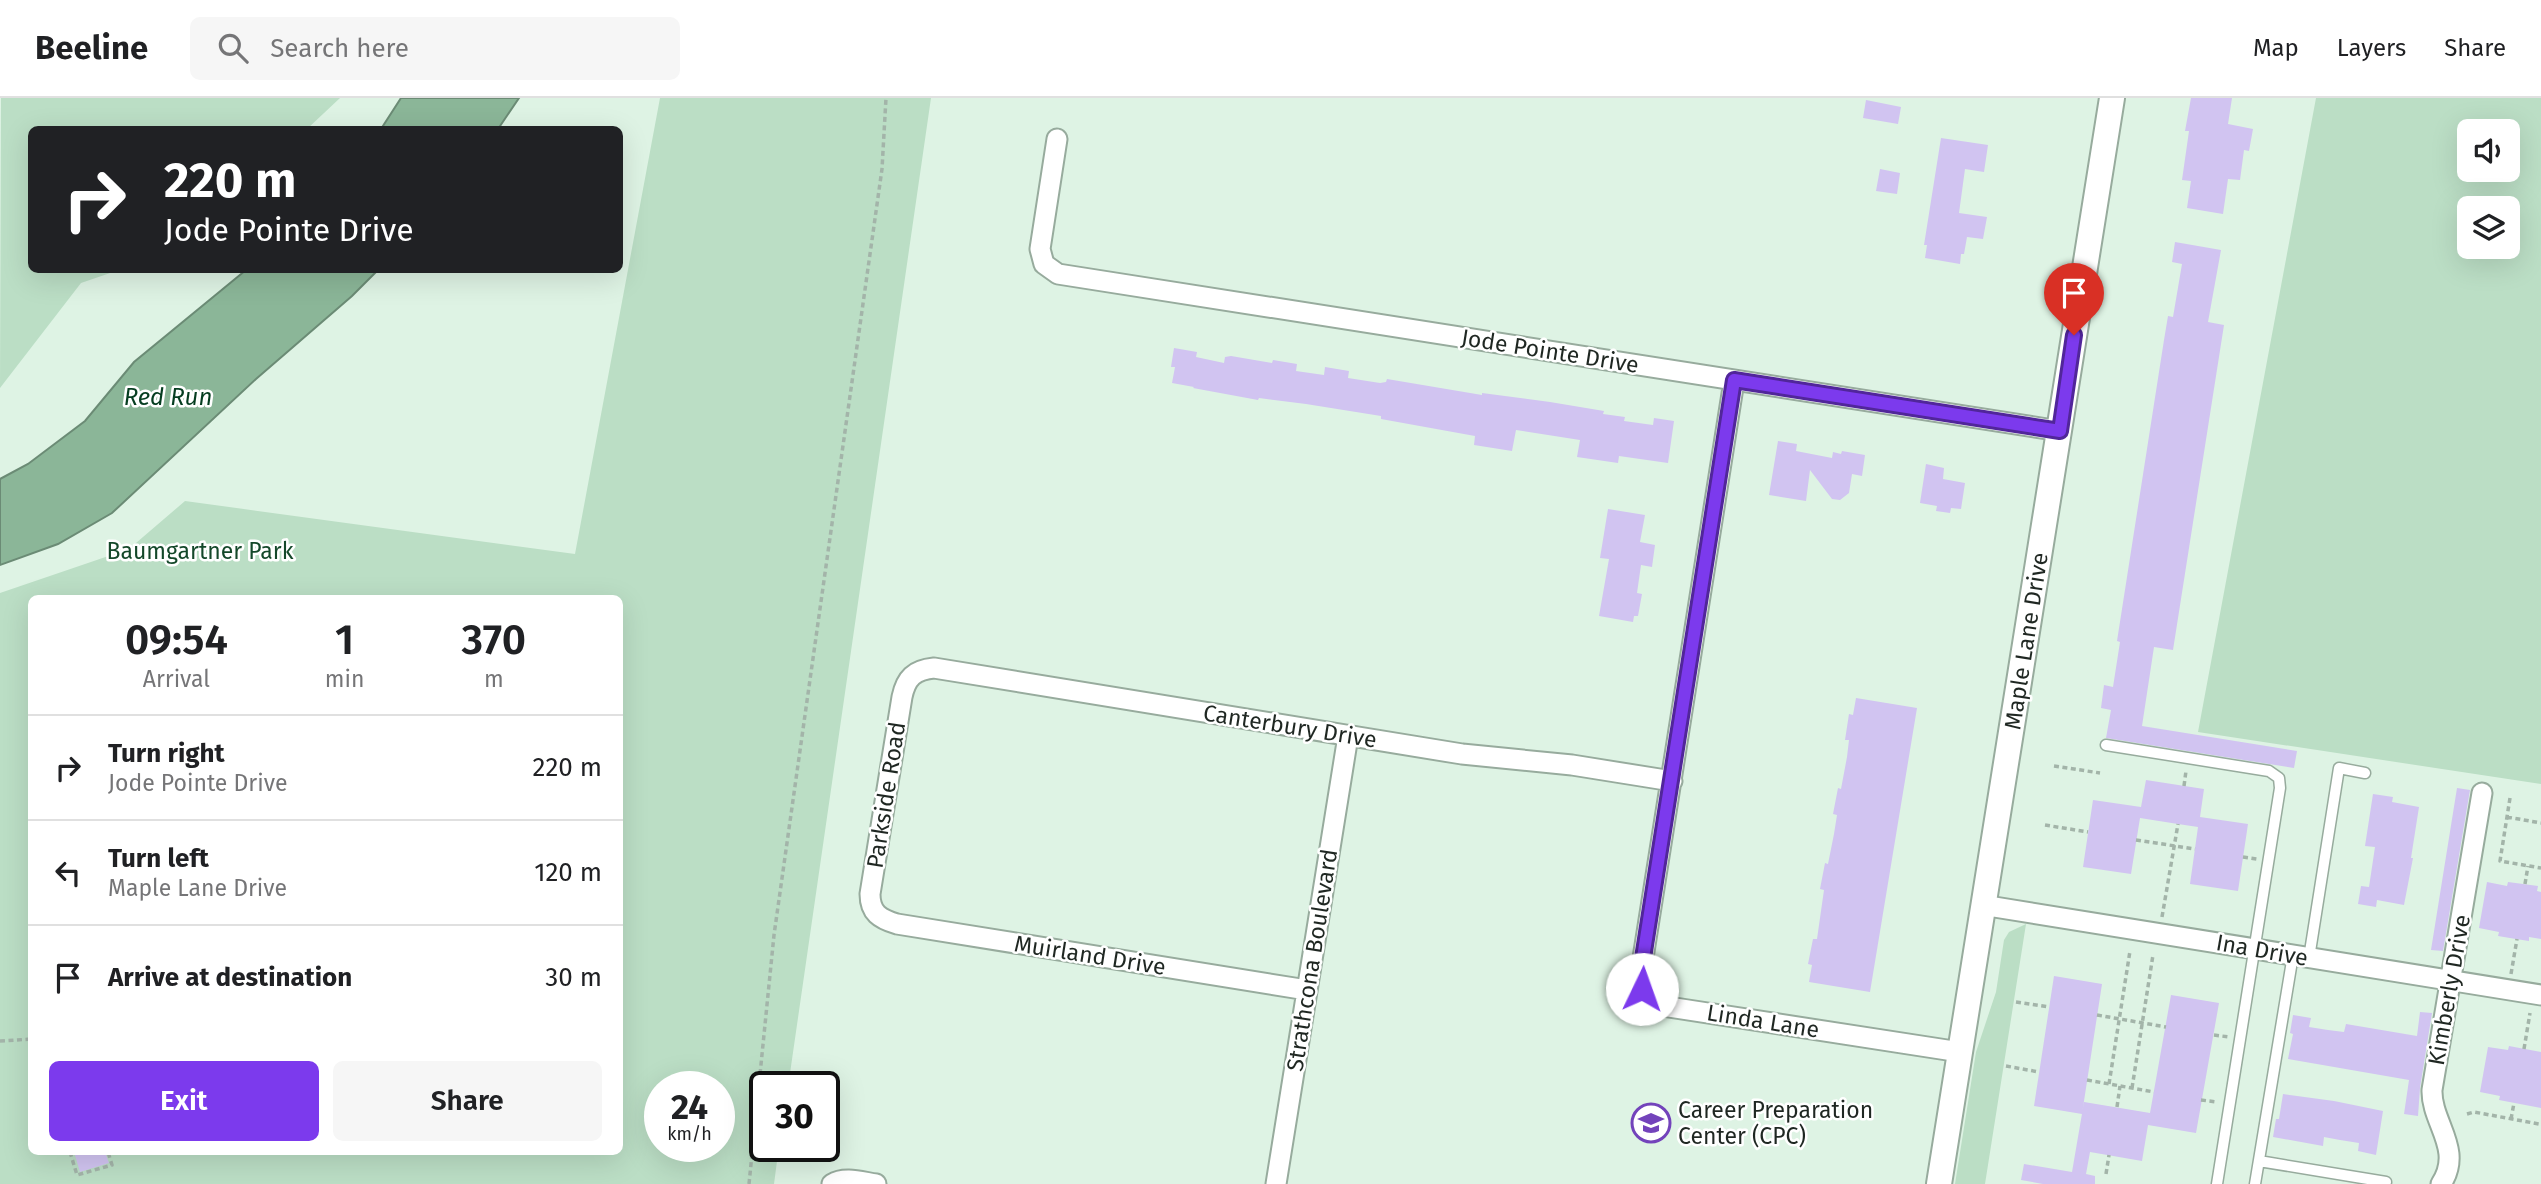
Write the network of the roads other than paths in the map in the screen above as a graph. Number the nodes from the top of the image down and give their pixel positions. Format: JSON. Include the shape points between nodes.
{"nodes":[{"id":1,"x":2112,"y":98,"type":"edge"},
{"id":2,"x":1057,"y":139,"type":"dead end"},
{"id":3,"x":1734,"y":380,"type":"junction"},
{"id":4,"x":2060,"y":431,"type":"junction"},
{"id":5,"x":911,"y":676,"type":"joint"},
{"id":6,"x":1349,"y":736,"type":"junction"},
{"id":7,"x":2106,"y":745,"type":"dead end"},
{"id":8,"x":2365,"y":773,"type":"dead end"},
{"id":9,"x":1672,"y":781,"type":"junction"},
{"id":10,"x":2482,"y":793,"type":"dead end"},
{"id":11,"x":1982,"y":905,"type":"junction"},
{"id":12,"x":875,"y":914,"type":"joint"},
{"id":13,"x":2255,"y":948,"type":"junction"},
{"id":14,"x":2301,"y":956,"type":"junction"},
{"id":15,"x":2450,"y":981,"type":"junction"},
{"id":16,"x":1307,"y":990,"type":"junction"},
{"id":17,"x":2536,"y":1001,"type":"edge"},
{"id":18,"x":1960,"y":1052,"type":"junction"},
{"id":19,"x":2259,"y":1161,"type":"junction"},
{"id":20,"x":2386,"y":1182,"type":"dead end"},
{"id":21,"x":832,"y":1184,"type":"edge"},
{"id":22,"x":876,"y":1184,"type":"edge"},
{"id":23,"x":1276,"y":1184,"type":"edge"},
{"id":24,"x":1939,"y":1184,"type":"edge"},
{"id":25,"x":2217,"y":1184,"type":"edge"},
{"id":26,"x":2255,"y":1184,"type":"edge"},
{"id":27,"x":2441,"y":1184,"type":"edge"}],
"edges":[{"from":1,"to":4,"type":"street","name":"Maple Lane Drive"},
{"from":2,"to":3,"type":"street","name":"Jode Pointe Drive","via":[[1040,249],[1044,264],[1058,274]]},
{"from":3,"to":4,"type":"street","name":"Jode Pointe Drive"},
{"from":3,"to":9,"type":"street","name":"Linda Lane"},
{"from":4,"to":11,"type":"street","name":"Maple Lane Drive"},
{"from":5,"to":6,"type":"street","name":"Canterbury Drive","via":[[920,669],[934,668]]},
{"from":5,"to":12,"type":"street","name":"Parkside Road","via":[[902,697],[870,894]]},
{"from":6,"to":9,"type":"street","name":"Canterbury Drive"},
{"from":6,"to":16,"type":"street","name":"Strathcona Boulevard"},
{"from":7,"to":13,"type":"lane","via":[[2269,771],[2279,778]]},
{"from":8,"to":14,"type":"lane","via":[[2339,768]]},
{"from":9,"to":18,"type":"street","name":"Linda Lane","via":[[1640,977],[1650,1000],[1662,1006]]},
{"from":10,"to":15,"type":"street","name":"Kimberly Drive"},
{"from":11,"to":13,"type":"street","name":"Ina Drive"},
{"from":11,"to":18,"type":"street","name":"Maple Lane Drive"},
{"from":12,"to":16,"type":"street","name":"Muirland Drive","via":[[897,924]]},
{"from":13,"to":14,"type":"street","name":"Ina Drive"},
{"from":13,"to":25,"type":"lane"},
{"from":14,"to":15,"type":"street","name":"Ina Drive"},
{"from":14,"to":19,"type":"lane"},
{"from":15,"to":17,"type":"street","name":"Ina Drive"},
{"from":15,"to":27,"type":"street","name":"Kimberly Drive","via":[[2432,1101],[2449,1150]]},
{"from":16,"to":23,"type":"street","name":"Strathcona Boulevard"},
{"from":18,"to":24,"type":"street","name":"Maple Lane Drive"},
{"from":19,"to":20,"type":"lane"},
{"from":19,"to":26,"type":"lane"},
{"from":21,"to":22,"type":"street","via":[[848,1180]]}]}
